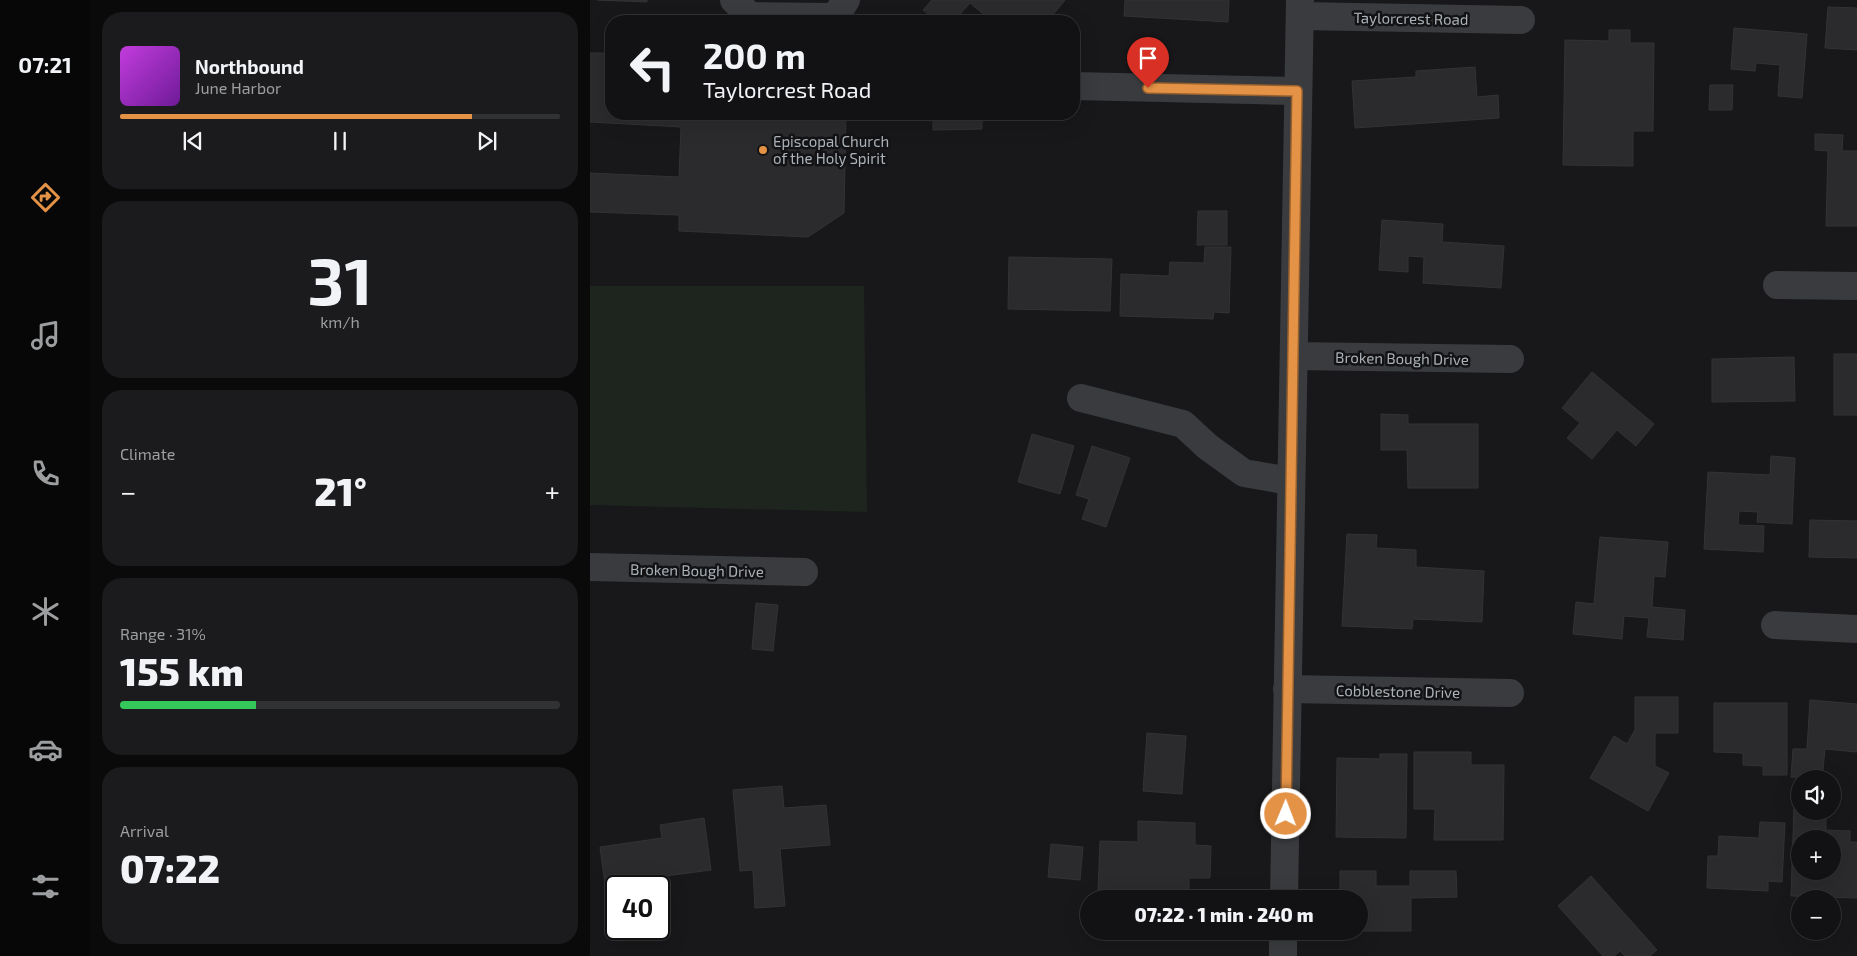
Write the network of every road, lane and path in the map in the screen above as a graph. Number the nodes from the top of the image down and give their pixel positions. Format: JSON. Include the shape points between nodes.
{"nodes":[{"id":1,"x":734,"y":0,"type":"edge"},
{"id":2,"x":846,"y":0,"type":"edge"},
{"id":3,"x":1300,"y":8,"type":"edge"},
{"id":4,"x":749,"y":15,"type":"edge"},
{"id":5,"x":836,"y":15,"type":"edge"},
{"id":6,"x":1521,"y":20,"type":"dead end"},
{"id":7,"x":1080,"y":86,"type":"edge"},
{"id":8,"x":1297,"y":91,"type":"junction"},
{"id":9,"x":1777,"y":286,"type":"dead end"},
{"id":10,"x":1857,"y":286,"type":"edge"},
{"id":11,"x":1294,"y":356,"type":"junction"},
{"id":12,"x":1510,"y":360,"type":"dead end"},
{"id":13,"x":1081,"y":398,"type":"dead end"},
{"id":14,"x":1290,"y":481,"type":"junction"},
{"id":15,"x":590,"y":568,"type":"edge"},
{"id":16,"x":804,"y":572,"type":"dead end"},
{"id":17,"x":1775,"y":625,"type":"dead end"},
{"id":18,"x":1857,"y":629,"type":"edge"},
{"id":19,"x":1287,"y":690,"type":"junction"},
{"id":20,"x":1510,"y":693,"type":"dead end"},
{"id":21,"x":1284,"y":890,"type":"edge"},
{"id":22,"x":1283,"y":940,"type":"edge"},
{"id":23,"x":1283,"y":956,"type":"edge"}],
"edges":[{"from":1,"to":4,"type":"street"},
{"from":2,"to":5,"type":"street"},
{"from":3,"to":6,"type":"street","name":"Taylorcrest Road"},
{"from":3,"to":8,"type":"street"},
{"from":7,"to":8,"type":"street"},
{"from":8,"to":11,"type":"street"},
{"from":9,"to":10,"type":"street"},
{"from":11,"to":12,"type":"street","name":"Broken Bough Drive"},
{"from":11,"to":14,"type":"street"},
{"from":13,"to":14,"type":"street","via":[[1184,424],[1208,447],[1244,473]]},
{"from":14,"to":19,"type":"street"},
{"from":15,"to":16,"type":"street","name":"Broken Bough Drive"},
{"from":17,"to":18,"type":"street"},
{"from":19,"to":20,"type":"street","name":"Cobblestone Drive"},
{"from":19,"to":21,"type":"street"},
{"from":22,"to":23,"type":"street"}]}
